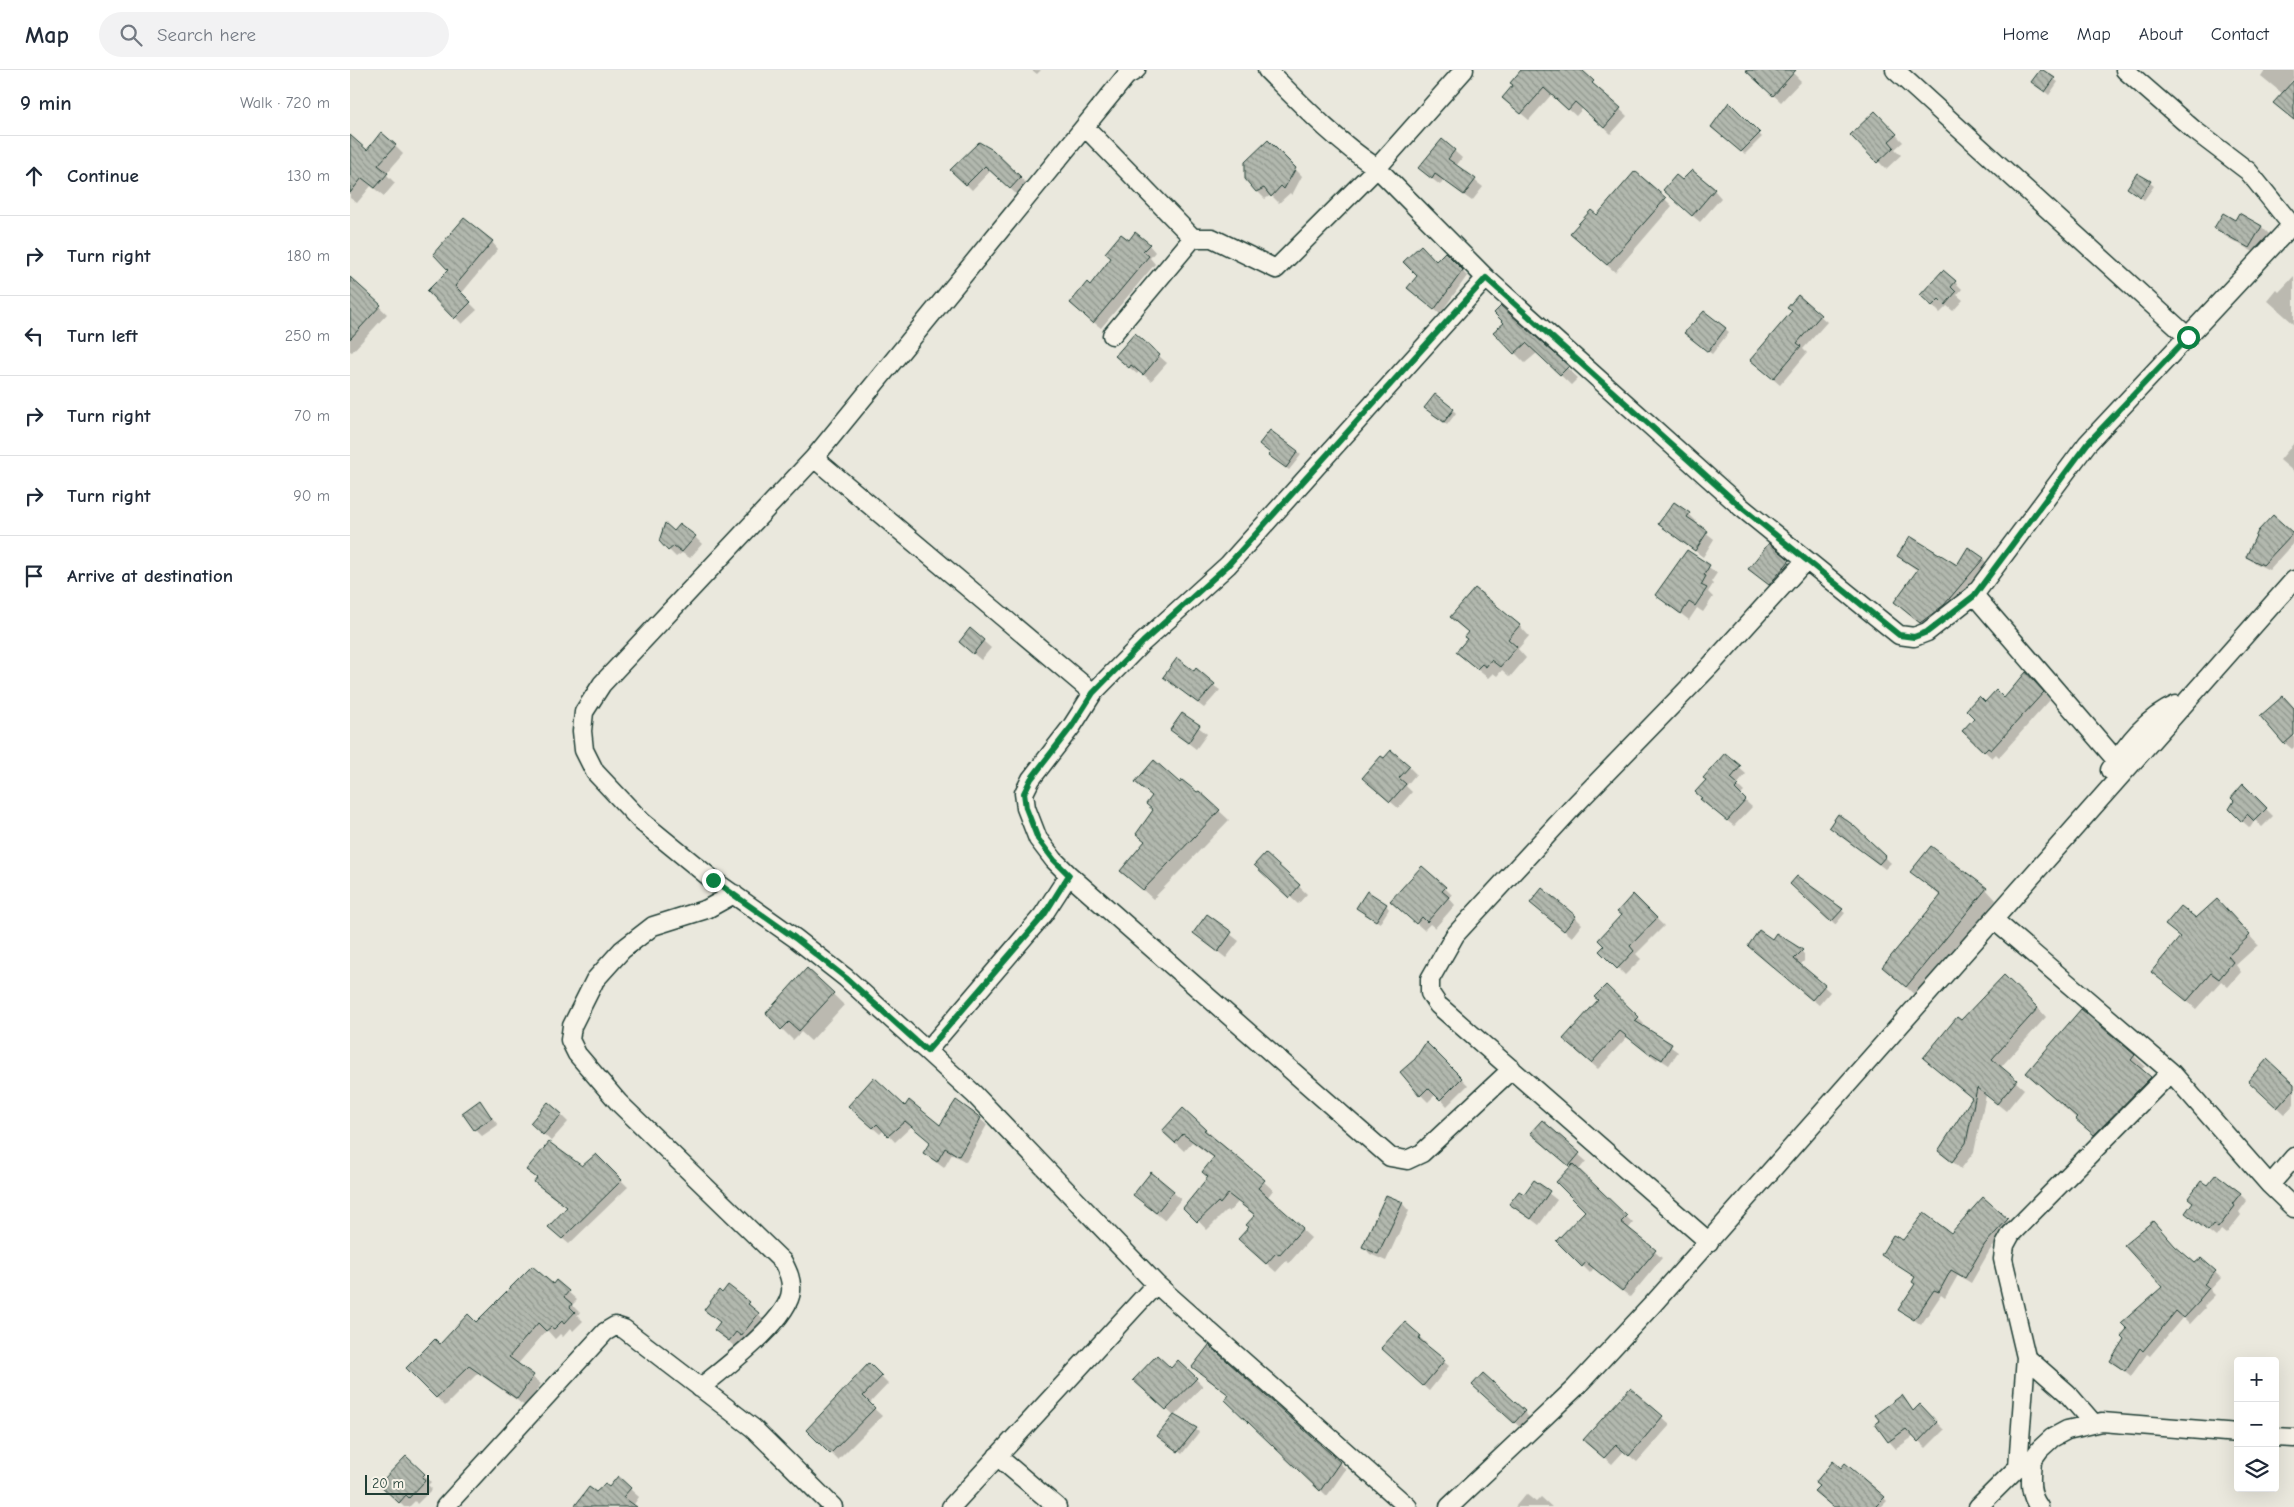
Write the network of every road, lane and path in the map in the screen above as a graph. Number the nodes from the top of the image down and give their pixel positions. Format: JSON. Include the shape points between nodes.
{"nodes":[{"id":1,"x":1136,"y":70,"type":"edge"},
{"id":2,"x":1267,"y":70,"type":"edge"},
{"id":3,"x":1464,"y":70,"type":"edge"},
{"id":4,"x":1895,"y":70,"type":"edge"},
{"id":5,"x":2126,"y":70,"type":"edge"},
{"id":6,"x":1085,"y":127,"type":"junction"},
{"id":7,"x":1377,"y":168,"type":"junction"},
{"id":8,"x":2293,"y":227,"type":"edge"},
{"id":9,"x":1193,"y":238,"type":"junction"},
{"id":10,"x":1486,"y":278,"type":"junction"},
{"id":11,"x":1112,"y":335,"type":"dead end"},
{"id":12,"x":2188,"y":337,"type":"junction"},
{"id":13,"x":814,"y":458,"type":"junction"},
{"id":14,"x":1806,"y":560,"type":"junction"},
{"id":15,"x":2294,"y":580,"type":"edge"},
{"id":16,"x":1974,"y":596,"type":"junction"},
{"id":17,"x":1093,"y":693,"type":"junction"},
{"id":18,"x":2188,"y":699,"type":"junction"},
{"id":19,"x":2116,"y":760,"type":"junction"},
{"id":20,"x":2088,"y":812,"type":"junction"},
{"id":21,"x":1069,"y":875,"type":"junction"},
{"id":22,"x":734,"y":894,"type":"junction"},
{"id":23,"x":1994,"y":920,"type":"junction"},
{"id":24,"x":927,"y":1051,"type":"junction"},
{"id":25,"x":1512,"y":1070,"type":"junction"},
{"id":26,"x":2172,"y":1072,"type":"junction"},
{"id":27,"x":2294,"y":1157,"type":"edge"},
{"id":28,"x":2270,"y":1185,"type":"junction"},
{"id":29,"x":2294,"y":1208,"type":"edge"},
{"id":30,"x":1709,"y":1242,"type":"junction"},
{"id":31,"x":1156,"y":1284,"type":"junction"},
{"id":32,"x":2026,"y":1357,"type":"junction"},
{"id":33,"x":700,"y":1388,"type":"junction"},
{"id":34,"x":2093,"y":1424,"type":"junction"},
{"id":35,"x":2234,"y":1433,"type":"edge"},
{"id":36,"x":2279,"y":1436,"type":"edge"},
{"id":37,"x":2294,"y":1438,"type":"edge"},
{"id":38,"x":997,"y":1456,"type":"junction"},
{"id":39,"x":2025,"y":1463,"type":"junction"},
{"id":40,"x":445,"y":1507,"type":"edge"},
{"id":41,"x":833,"y":1507,"type":"edge"},
{"id":42,"x":951,"y":1507,"type":"edge"},
{"id":43,"x":1058,"y":1507,"type":"edge"},
{"id":44,"x":1408,"y":1507,"type":"edge"},
{"id":45,"x":1449,"y":1507,"type":"edge"},
{"id":46,"x":1978,"y":1507,"type":"edge"},
{"id":47,"x":2039,"y":1507,"type":"edge"}],
"edges":[{"from":1,"to":6,"type":"street","via":[[1126,76]]},
{"from":2,"to":7,"type":"street","via":[[1353,152]]},
{"from":3,"to":7,"type":"street"},
{"from":4,"to":12,"type":"street"},
{"from":5,"to":8,"type":"street","via":[[2194,130],[2248,171]]},
{"from":6,"to":9,"type":"street"},
{"from":6,"to":13,"type":"street"},
{"from":7,"to":9,"type":"street","via":[[1276,269],[1212,238]]},
{"from":7,"to":10,"type":"street"},
{"from":8,"to":12,"type":"street"},
{"from":9,"to":11,"type":"street"},
{"from":10,"to":14,"type":"street","via":[[1741,507]]},
{"from":10,"to":17,"type":"street","via":[[1228,565],[1143,642]]},
{"from":12,"to":16,"type":"street","via":[[2087,444]]},
{"from":13,"to":17,"type":"street"},
{"from":13,"to":22,"type":"street","via":[[602,684],[584,712],[584,750],[594,772],[642,822]]},
{"from":14,"to":16,"type":"street","via":[[1899,635],[1914,637],[1927,632]]},
{"from":14,"to":25,"type":"street","via":[[1455,935],[1430,979],[1430,992],[1438,1005]]},
{"from":15,"to":18,"type":"street"},
{"from":16,"to":19,"type":"street"},
{"from":17,"to":21,"type":"street","via":[[1024,793],[1038,839]]},
{"from":18,"to":19,"type":"street","via":[[2166,709],[2136,734]]},
{"from":18,"to":20,"type":"street"},
{"from":19,"to":20,"type":"street"},
{"from":20,"to":23,"type":"street"},
{"from":21,"to":24,"type":"street","via":[[1044,915]]},
{"from":21,"to":25,"type":"street","via":[[1390,1157],[1407,1160],[1422,1153]]},
{"from":22,"to":24,"type":"street","via":[[831,967]]},
{"from":22,"to":33,"type":"street","via":[[707,909],[653,926],[622,950],[595,980],[572,1026],[570,1040],[577,1054],[619,1103],[783,1262],[791,1277],[791,1293],[782,1312],[752,1344]]},
{"from":23,"to":26,"type":"street"},
{"from":23,"to":30,"type":"street"},
{"from":24,"to":31,"type":"street","via":[[974,1094]]},
{"from":25,"to":30,"type":"street"},
{"from":26,"to":28,"type":"street"},
{"from":26,"to":32,"type":"street","via":[[2011,1234],[2005,1246],[2004,1259]]},
{"from":27,"to":28,"type":"street"},
{"from":28,"to":29,"type":"street"},
{"from":30,"to":45,"type":"street","via":[[1575,1388]]},
{"from":31,"to":38,"type":"street"},
{"from":31,"to":44,"type":"street"},
{"from":32,"to":34,"type":"street","via":[[2067,1393]]},
{"from":32,"to":39,"type":"street"},
{"from":33,"to":40,"type":"street","via":[[624,1329],[615,1326],[605,1332]]},
{"from":33,"to":41,"type":"street","via":[[753,1428]]},
{"from":34,"to":35,"type":"street","via":[[2102,1422]]},
{"from":34,"to":39,"type":"street","via":[[2067,1430],[2052,1438]]},
{"from":36,"to":37,"type":"street"},
{"from":38,"to":42,"type":"street"},
{"from":38,"to":43,"type":"street"},
{"from":39,"to":46,"type":"street"},
{"from":39,"to":47,"type":"street"}]}
